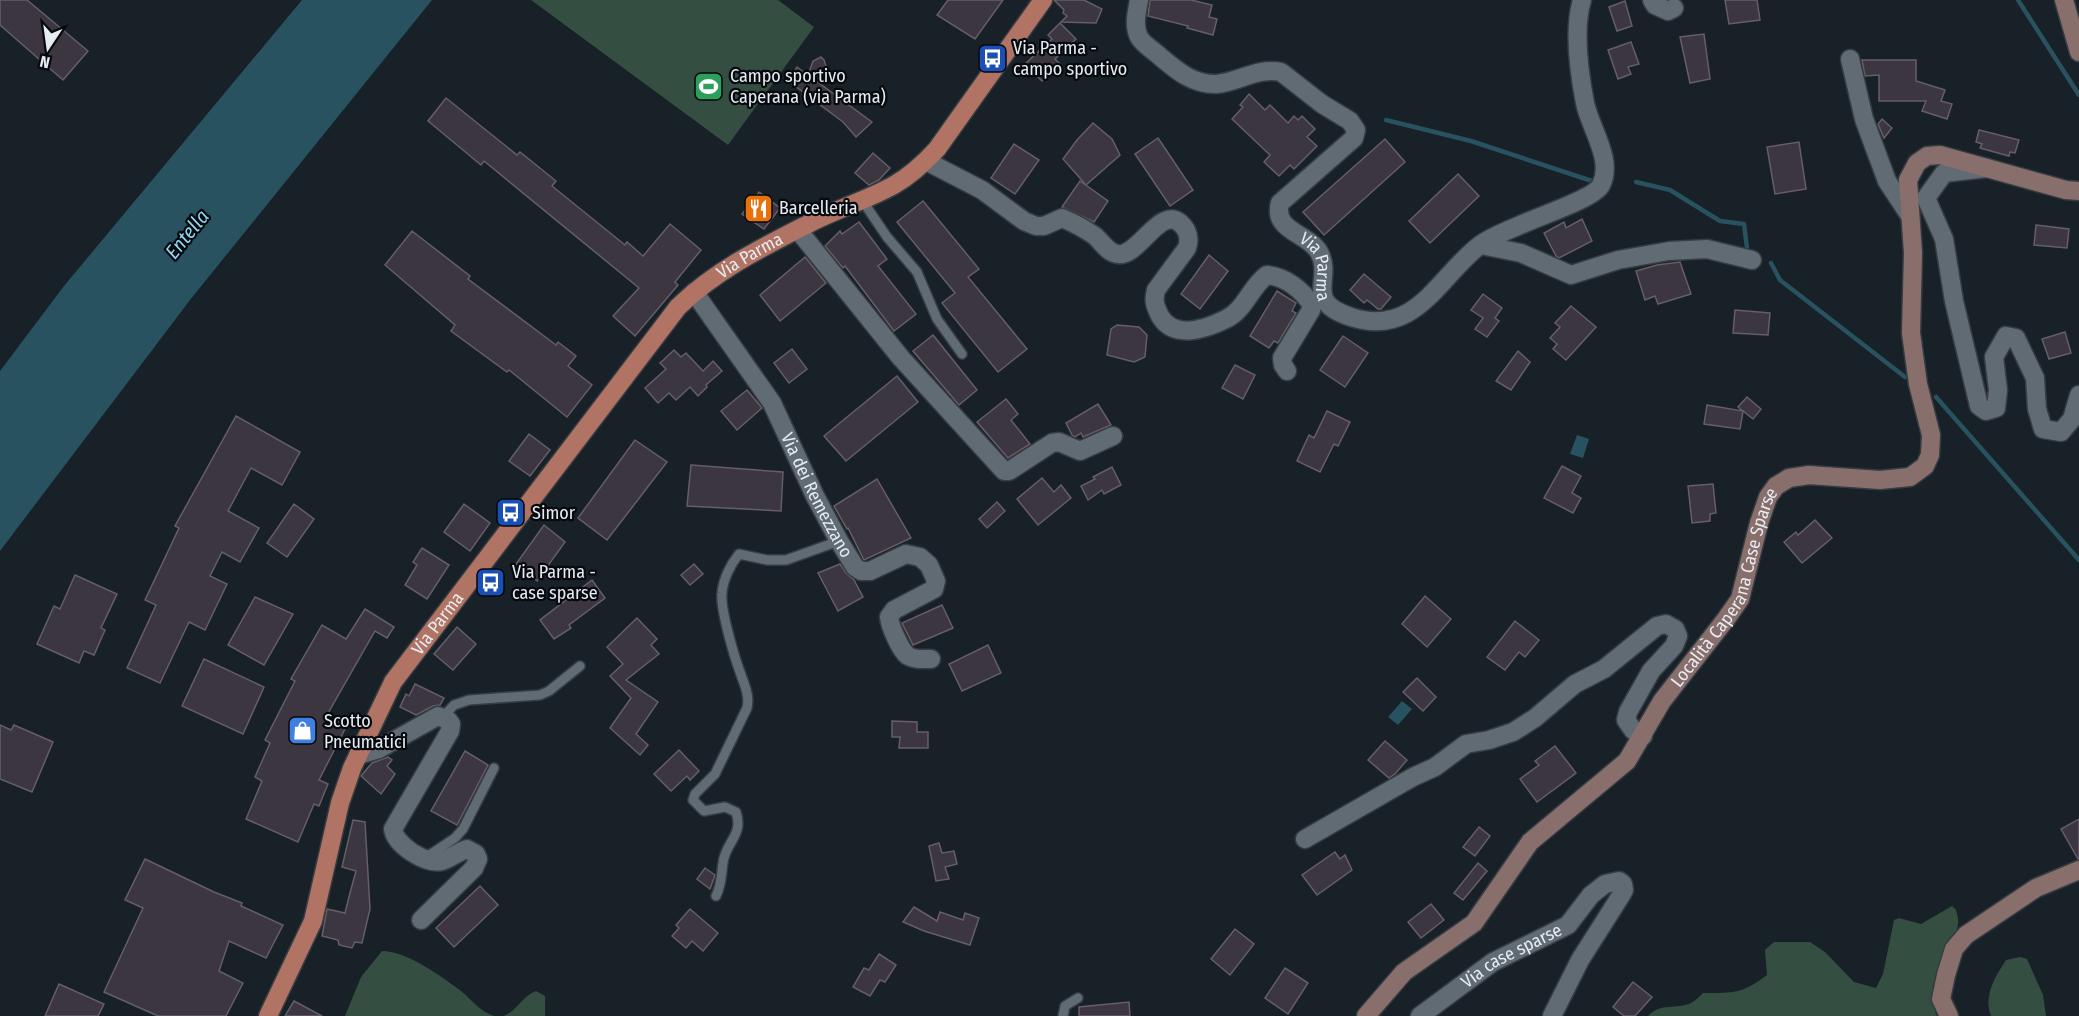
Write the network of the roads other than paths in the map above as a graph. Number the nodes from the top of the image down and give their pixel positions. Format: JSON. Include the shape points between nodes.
{"nodes":[{"id":1,"x":1043,"y":0,"type":"edge"},
{"id":2,"x":1139,"y":0,"type":"edge"},
{"id":3,"x":1582,"y":0,"type":"edge"},
{"id":4,"x":1652,"y":0,"type":"edge"},
{"id":5,"x":2064,"y":0,"type":"edge"},
{"id":6,"x":1674,"y":8,"type":"dead end"},
{"id":7,"x":2079,"y":52,"type":"edge"},
{"id":8,"x":1850,"y":59,"type":"dead end"},
{"id":9,"x":926,"y":161,"type":"junction"},
{"id":10,"x":1989,"y":168,"type":"junction"},
{"id":11,"x":2079,"y":191,"type":"edge"},
{"id":12,"x":862,"y":200,"type":"junction"},
{"id":13,"x":1910,"y":216,"type":"junction"},
{"id":14,"x":798,"y":230,"type":"junction"},
{"id":15,"x":1481,"y":245,"type":"junction"},
{"id":16,"x":1752,"y":260,"type":"dead end"},
{"id":17,"x":694,"y":292,"type":"junction"},
{"id":18,"x":962,"y":354,"type":"dead end"},
{"id":19,"x":1287,"y":372,"type":"dead end"},
{"id":20,"x":2079,"y":395,"type":"edge"},
{"id":21,"x":1113,"y":436,"type":"dead end"},
{"id":22,"x":839,"y":542,"type":"junction"},
{"id":23,"x":931,"y":659,"type":"dead end"},
{"id":24,"x":580,"y":666,"type":"dead end"},
{"id":25,"x":443,"y":717,"type":"junction"},
{"id":26,"x":1643,"y":736,"type":"junction"},
{"id":27,"x":358,"y":755,"type":"junction"},
{"id":28,"x":494,"y":768,"type":"dead end"},
{"id":29,"x":1305,"y":839,"type":"dead end"},
{"id":30,"x":425,"y":858,"type":"junction"},
{"id":31,"x":2079,"y":870,"type":"edge"},
{"id":32,"x":716,"y":896,"type":"dead end"},
{"id":33,"x":421,"y":920,"type":"dead end"},
{"id":34,"x":1078,"y":998,"type":"dead end"},
{"id":35,"x":268,"y":1016,"type":"edge"},
{"id":36,"x":1063,"y":1016,"type":"edge"},
{"id":37,"x":1366,"y":1016,"type":"edge"},
{"id":38,"x":1420,"y":1016,"type":"edge"},
{"id":39,"x":1551,"y":1016,"type":"edge"},
{"id":40,"x":1948,"y":1016,"type":"edge"}],
"edges":[{"from":1,"to":9,"type":"main road","name":"Via Parma"},
{"from":2,"to":15,"type":"street","name":"Via Parma","via":[[1135,22],[1139,37],[1185,76],[1218,84],[1257,72],[1281,72],[1350,121],[1356,130],[1354,138],[1280,203],[1277,212],[1287,226],[1318,251],[1322,262],[1322,296],[1328,306],[1351,317],[1378,321],[1400,318],[1422,304]]},
{"from":3,"to":15,"type":"street","name":"Via Parma","via":[[1576,34],[1585,104],[1606,171],[1600,188]]},
{"from":4,"to":6,"type":"street","via":[[1668,11]]},
{"from":5,"to":7,"type":"street"},
{"from":8,"to":13,"type":"street","via":[[1864,119],[1887,181]]},
{"from":9,"to":12,"type":"main road","name":"Via Parma","via":[[896,184]]},
{"from":9,"to":19,"type":"street","name":"Via Parma","via":[[982,190],[1024,221],[1044,226],[1062,218],[1092,234],[1117,254],[1137,246],[1158,223],[1177,222],[1186,230],[1189,241],[1156,290],[1154,305],[1165,325],[1178,331],[1190,331],[1228,318],[1268,275],[1289,282],[1312,305],[1282,358]]},
{"from":10,"to":11,"type":"street","name":"Località Caperana Case Sparse"},
{"from":10,"to":13,"type":"street","name":"Località Caperana Case Sparse","via":[[1940,155],[1927,156],[1917,163],[1908,180]]},
{"from":10,"to":20,"type":"street","via":[[1944,173],[1926,198],[1944,239],[1954,301],[1979,405],[1986,411],[1996,408],[1994,357],[2006,336],[2016,338],[2035,378],[2043,429],[2061,432],[2072,419]]},
{"from":12,"to":14,"type":"main road","name":"Via Parma"},
{"from":12,"to":18,"type":"lane","via":[[917,272],[937,319]]},
{"from":13,"to":26,"type":"street","name":"Località Caperana Case Sparse","via":[[1911,333],[1931,435],[1925,466],[1910,477],[1880,480],[1809,475],[1789,478],[1776,486],[1759,523],[1740,598],[1662,701]]},
{"from":14,"to":17,"type":"main road","name":"Via Parma","via":[[741,258]]},
{"from":14,"to":21,"type":"street","name":"Via Parma","via":[[902,358],[1004,471],[1052,443],[1080,451]]},
{"from":15,"to":16,"type":"street","via":[[1521,253],[1571,275],[1618,260],[1669,251],[1707,249]]},
{"from":17,"to":22,"type":"street","name":"Via dei Remezzano","via":[[772,403]]},
{"from":17,"to":27,"type":"main road","name":"Via Parma","via":[[678,307],[399,673]]},
{"from":22,"to":23,"type":"street","name":"Via dei Remezzano","via":[[861,571],[870,571],[906,554],[920,557],[929,565],[936,581],[934,589],[894,610],[889,617],[906,655]]},
{"from":22,"to":32,"type":"lane","via":[[786,560],[739,554],[723,583],[723,607],[749,700],[715,774],[693,800],[704,811],[725,807],[736,812],[738,820],[738,831],[723,861]]},
{"from":24,"to":25,"type":"lane","via":[[540,695],[469,700],[454,705]]},
{"from":25,"to":27,"type":"street","via":[[427,720],[380,749]]},
{"from":25,"to":30,"type":"street","via":[[451,724],[450,731],[393,829],[407,849]]},
{"from":26,"to":29,"type":"street","via":[[1626,720],[1651,671],[1674,646],[1678,636],[1666,624],[1657,626],[1604,669],[1575,684],[1513,732],[1466,744],[1434,767]]},
{"from":26,"to":37,"type":"street","name":"Località Caperana Case Sparse","via":[[1628,761],[1530,842],[1474,923],[1404,972]]},
{"from":27,"to":35,"type":"main road","name":"Via Parma","via":[[340,803],[312,921]]},
{"from":28,"to":30,"type":"lane","via":[[463,829]]},
{"from":30,"to":33,"type":"street","via":[[441,861],[467,849],[477,854],[478,859],[474,868]]},
{"from":31,"to":40,"type":"street","via":[[2036,888],[1966,935],[1954,949],[1946,975],[1941,999]]},
{"from":34,"to":36,"type":"lane","via":[[1065,1006]]},
{"from":38,"to":39,"type":"street","name":"Via case sparse","via":[[1492,962],[1568,925],[1591,895],[1605,884],[1620,881],[1624,890]]}]}
